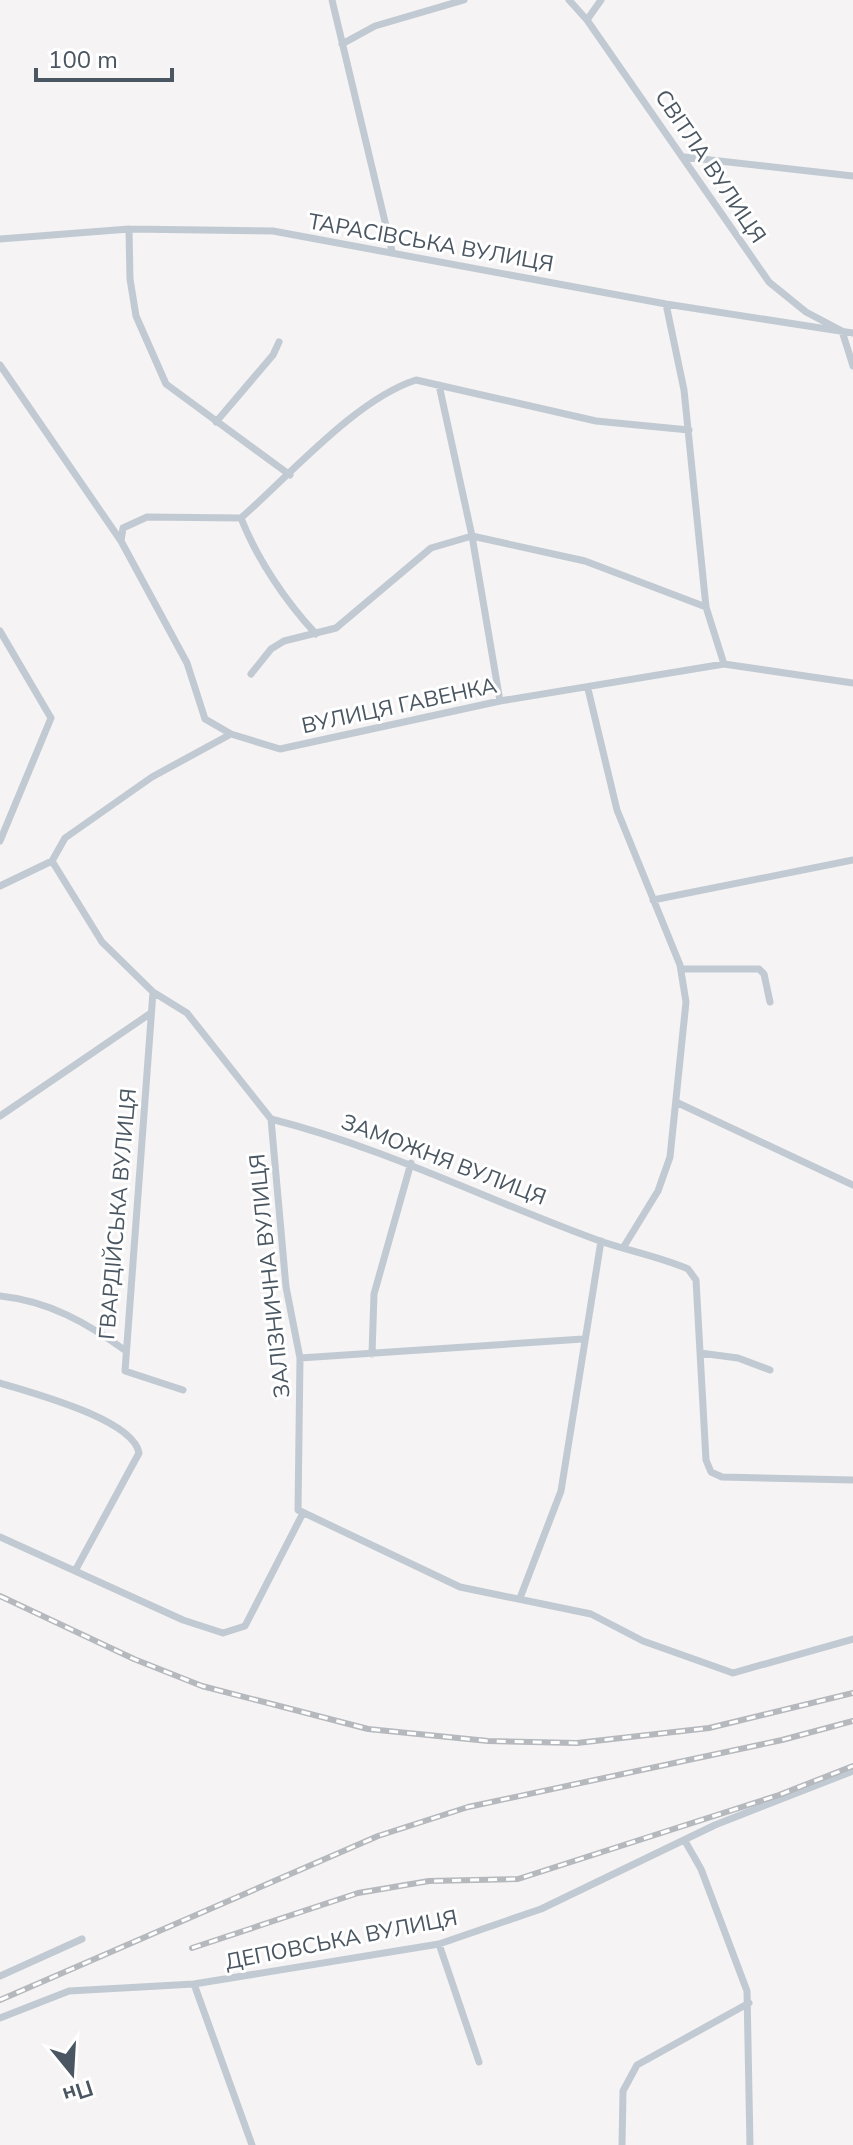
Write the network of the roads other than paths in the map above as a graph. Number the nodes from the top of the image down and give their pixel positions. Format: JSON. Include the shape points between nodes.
{"nodes":[{"id":1,"x":332,"y":0,"type":"edge"},
{"id":2,"x":464,"y":0,"type":"edge"},
{"id":3,"x":569,"y":0,"type":"edge"},
{"id":4,"x":601,"y":0,"type":"edge"},
{"id":5,"x":587,"y":20,"type":"junction"},
{"id":6,"x":342,"y":44,"type":"junction"},
{"id":7,"x":684,"y":157,"type":"junction"},
{"id":8,"x":853,"y":176,"type":"edge"},
{"id":9,"x":129,"y":229,"type":"junction"},
{"id":10,"x":0,"y":239,"type":"edge"},
{"id":11,"x":392,"y":251,"type":"junction"},
{"id":12,"x":666,"y":304,"type":"junction"},
{"id":13,"x":842,"y":331,"type":"junction"},
{"id":14,"x":853,"y":333,"type":"edge"},
{"id":15,"x":279,"y":342,"type":"dead end"},
{"id":16,"x":0,"y":365,"type":"edge"},
{"id":17,"x":853,"y":366,"type":"edge"},
{"id":18,"x":439,"y":385,"type":"junction"},
{"id":19,"x":216,"y":422,"type":"junction"},
{"id":20,"x":689,"y":430,"type":"junction"},
{"id":21,"x":290,"y":475,"type":"junction"},
{"id":22,"x":241,"y":518,"type":"junction"},
{"id":23,"x":472,"y":536,"type":"junction"},
{"id":24,"x":121,"y":541,"type":"junction"},
{"id":25,"x":706,"y":607,"type":"junction"},
{"id":26,"x":0,"y":631,"type":"edge"},
{"id":27,"x":316,"y":634,"type":"junction"},
{"id":28,"x":724,"y":664,"type":"junction"},
{"id":29,"x":251,"y":674,"type":"dead end"},
{"id":30,"x":853,"y":683,"type":"edge"},
{"id":31,"x":588,"y":689,"type":"junction"},
{"id":32,"x":500,"y":701,"type":"junction"},
{"id":33,"x":231,"y":734,"type":"junction"},
{"id":34,"x":0,"y":841,"type":"edge"},
{"id":35,"x":853,"y":860,"type":"edge"},
{"id":36,"x":52,"y":861,"type":"junction"},
{"id":37,"x":0,"y":886,"type":"edge"},
{"id":38,"x":653,"y":900,"type":"junction"},
{"id":39,"x":681,"y":969,"type":"junction"},
{"id":40,"x":153,"y":992,"type":"junction"},
{"id":41,"x":770,"y":1002,"type":"dead end"},
{"id":42,"x":151,"y":1013,"type":"junction"},
{"id":43,"x":678,"y":1103,"type":"junction"},
{"id":44,"x":0,"y":1116,"type":"edge"},
{"id":45,"x":271,"y":1119,"type":"junction"},
{"id":46,"x":411,"y":1163,"type":"junction"},
{"id":47,"x":853,"y":1174,"type":"edge"},
{"id":48,"x":852,"y":1184,"type":"edge"},
{"id":49,"x":601,"y":1241,"type":"junction"},
{"id":50,"x":623,"y":1248,"type":"junction"},
{"id":51,"x":0,"y":1296,"type":"edge"},
{"id":52,"x":583,"y":1339,"type":"junction"},
{"id":53,"x":126,"y":1351,"type":"junction"},
{"id":54,"x":700,"y":1353,"type":"junction"},
{"id":55,"x":372,"y":1354,"type":"junction"},
{"id":56,"x":300,"y":1358,"type":"junction"},
{"id":57,"x":770,"y":1370,"type":"dead end"},
{"id":58,"x":0,"y":1383,"type":"edge"},
{"id":59,"x":183,"y":1390,"type":"dead end"},
{"id":60,"x":853,"y":1480,"type":"edge"},
{"id":61,"x":303,"y":1513,"type":"junction"},
{"id":62,"x":0,"y":1537,"type":"edge"},
{"id":63,"x":75,"y":1571,"type":"junction"},
{"id":64,"x":520,"y":1598,"type":"junction"},
{"id":65,"x":853,"y":1639,"type":"edge"},
{"id":66,"x":853,"y":1771,"type":"edge"},
{"id":67,"x":685,"y":1841,"type":"junction"},
{"id":68,"x":82,"y":1939,"type":"dead end"},
{"id":69,"x":439,"y":1944,"type":"junction"},
{"id":70,"x":0,"y":1976,"type":"edge"},
{"id":71,"x":194,"y":1984,"type":"junction"},
{"id":72,"x":749,"y":2003,"type":"junction"},
{"id":73,"x":0,"y":2018,"type":"edge"},
{"id":74,"x":479,"y":2062,"type":"dead end"},
{"id":75,"x":252,"y":2145,"type":"edge"},
{"id":76,"x":622,"y":2145,"type":"edge"},
{"id":77,"x":750,"y":2145,"type":"edge"}],
"edges":[{"from":1,"to":6,"type":"street"},
{"from":2,"to":6,"type":"street","via":[[375,26]]},
{"from":3,"to":5,"type":"street","name":"СВІТЛА ВУЛИЦЯ"},
{"from":4,"to":5,"type":"street"},
{"from":5,"to":7,"type":"street","name":"СВІТЛА ВУЛИЦЯ"},
{"from":6,"to":11,"type":"street"},
{"from":7,"to":8,"type":"street"},
{"from":7,"to":13,"type":"street","name":"СВІТЛА ВУЛИЦЯ","via":[[769,282],[806,312]]},
{"from":9,"to":10,"type":"street","name":"ТАРАСІВСЬКА ВУЛИЦЯ"},
{"from":9,"to":11,"type":"street","name":"ТАРАСІВСЬКА ВУЛИЦЯ","via":[[273,231]]},
{"from":9,"to":19,"type":"street","via":[[134,305],[158,368],[171,391]]},
{"from":11,"to":12,"type":"street","name":"ТАРАСІВСЬКА ВУЛИЦЯ"},
{"from":12,"to":13,"type":"street","name":"ТАРАСІВСЬКА ВУЛИЦЯ"},
{"from":12,"to":20,"type":"street"},
{"from":13,"to":14,"type":"street","name":"ТАРАСІВСЬКА ВУЛИЦЯ"},
{"from":13,"to":17,"type":"street"},
{"from":15,"to":19,"type":"street"},
{"from":16,"to":24,"type":"street"},
{"from":18,"to":20,"type":"street","via":[[596,421]]},
{"from":18,"to":21,"type":"street","via":[[416,380],[393,389],[359,411]]},
{"from":18,"to":23,"type":"street"},
{"from":19,"to":21,"type":"street"},
{"from":20,"to":25,"type":"street"},
{"from":21,"to":22,"type":"street"},
{"from":22,"to":24,"type":"street","via":[[147,517],[123,528]]},
{"from":22,"to":27,"type":"street","via":[[252,543]]},
{"from":23,"to":25,"type":"street","via":[[585,561]]},
{"from":23,"to":27,"type":"street","via":[[431,548],[336,628]]},
{"from":23,"to":32,"type":"street"},
{"from":24,"to":33,"type":"street","via":[[187,663],[205,719]]},
{"from":25,"to":28,"type":"street"},
{"from":26,"to":34,"type":"street","via":[[51,718]]},
{"from":27,"to":29,"type":"street","via":[[284,641]]},
{"from":28,"to":30,"type":"street","name":"ВУЛИЦЯ ГАВЕНКА"},
{"from":28,"to":31,"type":"street","name":"ВУЛИЦЯ ГАВЕНКА"},
{"from":31,"to":32,"type":"street","name":"ВУЛИЦЯ ГАВЕНКА"},
{"from":31,"to":38,"type":"street","via":[[617,810]]},
{"from":32,"to":33,"type":"street","name":"ВУЛИЦЯ ГАВЕНКА","via":[[280,749]]},
{"from":33,"to":36,"type":"street","via":[[152,777],[65,838]]},
{"from":35,"to":38,"type":"street"},
{"from":36,"to":37,"type":"street"},
{"from":36,"to":40,"type":"street","via":[[102,942]]},
{"from":38,"to":39,"type":"street"},
{"from":39,"to":41,"type":"street","via":[[759,969]]},
{"from":39,"to":43,"type":"street","via":[[686,1002]]},
{"from":40,"to":42,"type":"street","name":"ГВАРДІЙСЬКА ВУЛИЦЯ"},
{"from":40,"to":45,"type":"street","via":[[187,1013]]},
{"from":42,"to":44,"type":"street"},
{"from":42,"to":53,"type":"street","name":"ГВАРДІЙСЬКА ВУЛИЦЯ"},
{"from":43,"to":48,"type":"street"},
{"from":43,"to":50,"type":"street","via":[[666,1173]]},
{"from":45,"to":46,"type":"street","name":"ЗАМОЖНЯ ВУЛИЦЯ"},
{"from":45,"to":56,"type":"street","name":"ЗАЛІЗНИЧНА ВУЛИЦЯ","via":[[286,1287]]},
{"from":46,"to":49,"type":"street","name":"ЗАМОЖНЯ ВУЛИЦЯ"},
{"from":46,"to":55,"type":"street","via":[[374,1294]]},
{"from":47,"to":48,"type":"street"},
{"from":49,"to":50,"type":"street","name":"ЗАМОЖНЯ ВУЛИЦЯ"},
{"from":49,"to":52,"type":"street"},
{"from":50,"to":54,"type":"street","name":"ЗАМОЖНЯ ВУЛИЦЯ","via":[[691,1272],[696,1280]]},
{"from":51,"to":53,"type":"street","name":"ГВАРДІЙСЬКА ВУЛИЦЯ","via":[[33,1299],[89,1324]]},
{"from":52,"to":55,"type":"street"},
{"from":52,"to":64,"type":"street","via":[[561,1491]]},
{"from":53,"to":59,"type":"street","via":[[125,1371]]},
{"from":54,"to":57,"type":"street","via":[[738,1358]]},
{"from":54,"to":60,"type":"street","via":[[711,1472],[722,1477]]},
{"from":55,"to":56,"type":"street"},
{"from":56,"to":61,"type":"street","name":"ЗАЛІЗНИЧНА ВУЛИЦЯ","via":[[298,1510]]},
{"from":58,"to":63,"type":"street","via":[[72,1407],[127,1432],[137,1442],[139,1453]]},
{"from":61,"to":63,"type":"street","via":[[252,1616],[233,1631],[223,1633],[183,1620]]},
{"from":61,"to":64,"type":"street","via":[[460,1587]]},
{"from":62,"to":63,"type":"street"},
{"from":64,"to":65,"type":"street","via":[[591,1614],[643,1641],[733,1673]]},
{"from":66,"to":67,"type":"street","name":"ДЕПОВСЬКА ВУЛИЦЯ"},
{"from":67,"to":69,"type":"street","name":"ДЕПОВСЬКА ВУЛИЦЯ","via":[[541,1909]]},
{"from":67,"to":72,"type":"street","via":[[701,1869]]},
{"from":68,"to":70,"type":"street"},
{"from":69,"to":71,"type":"street","name":"ДЕПОВСЬКА ВУЛИЦЯ"},
{"from":69,"to":74,"type":"street"},
{"from":71,"to":73,"type":"street","name":"ДЕПОВСЬКА ВУЛИЦЯ","via":[[69,1991]]},
{"from":71,"to":75,"type":"street"},
{"from":72,"to":76,"type":"street","via":[[637,2065],[623,2091]]},
{"from":72,"to":77,"type":"street"}]}
